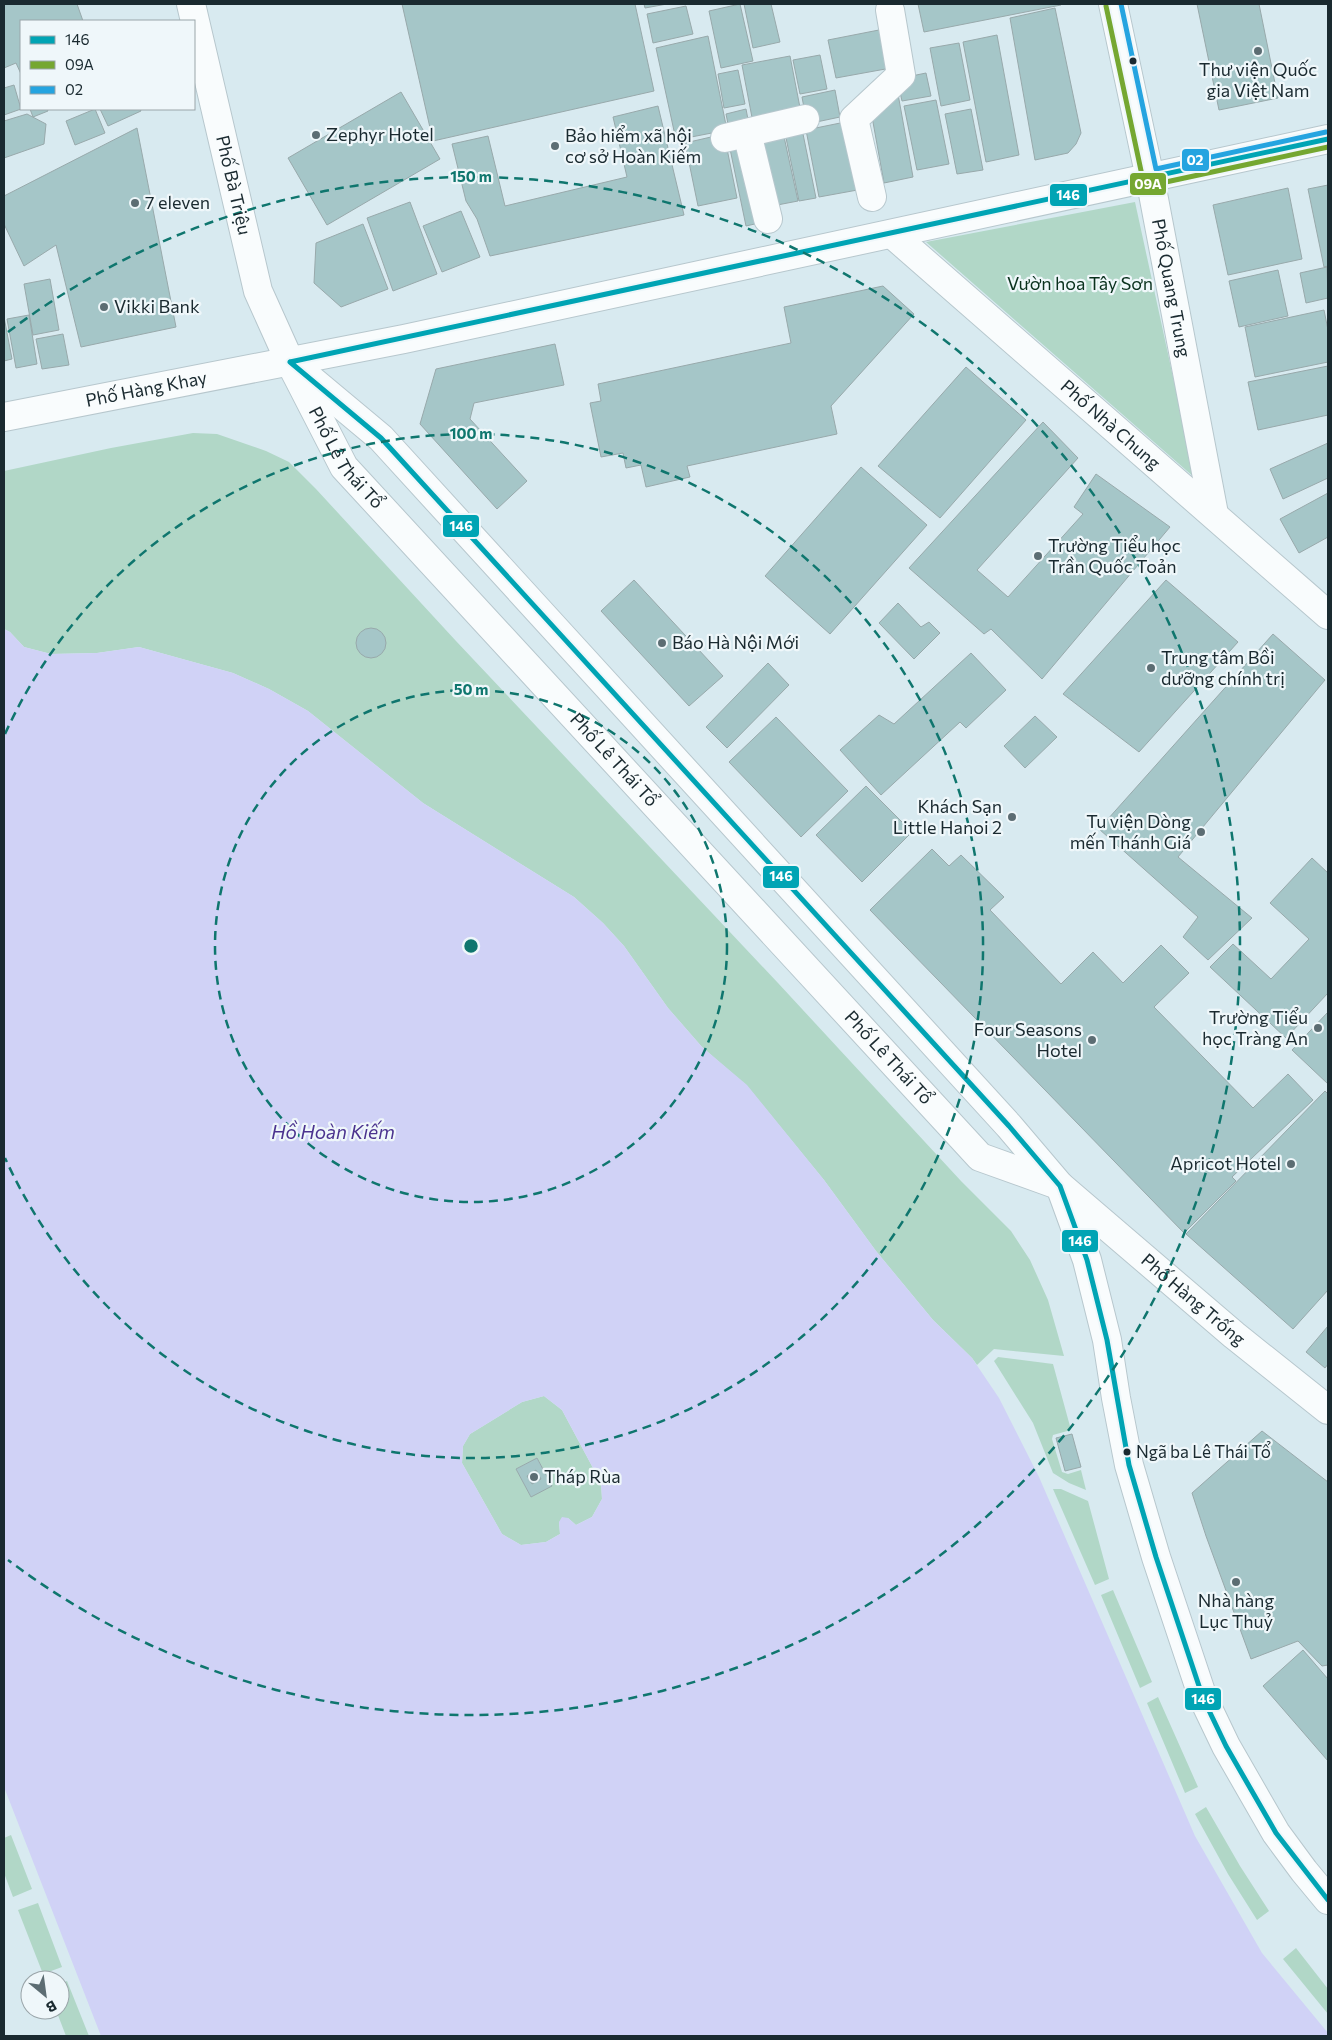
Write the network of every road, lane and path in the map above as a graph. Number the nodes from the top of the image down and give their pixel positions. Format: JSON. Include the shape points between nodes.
{"nodes":[{"id":1,"x":191,"y":4,"type":"edge"},
{"id":2,"x":1113,"y":4,"type":"edge"},
{"id":3,"x":890,"y":10,"type":"dead end"},
{"id":4,"x":195,"y":20,"type":"edge"},
{"id":5,"x":195,"y":21,"type":"edge"},
{"id":6,"x":805,"y":120,"type":"dead end"},
{"id":7,"x":1328,"y":139,"type":"edge"},
{"id":8,"x":1150,"y":178,"type":"junction"},
{"id":9,"x":872,"y":197,"type":"dead end"},
{"id":10,"x":768,"y":219,"type":"dead end"},
{"id":11,"x":892,"y":234,"type":"junction"},
{"id":12,"x":290,"y":362,"type":"junction"},
{"id":13,"x":4,"y":417,"type":"edge"},
{"id":14,"x":1214,"y":514,"type":"junction"},
{"id":15,"x":1328,"y":615,"type":"edge"},
{"id":16,"x":1060,"y":1186,"type":"junction"},
{"id":17,"x":1328,"y":1410,"type":"edge"},
{"id":18,"x":1328,"y":1900,"type":"edge"}],
"edges":[{"from":1,"to":4,"type":"main road","name":"Phố Bà Triệu"},
{"from":2,"to":8,"type":"main road","name":"Phố Quang Trung"},
{"from":3,"to":9,"type":"main road","via":[[901,74],[854,119]]},
{"from":5,"to":12,"type":"main road","name":"Phố Bà Triệu","via":[[258,291]]},
{"from":6,"to":10,"type":"main road","via":[[736,135]]},
{"from":7,"to":8,"type":"main road","name":"Phố Hàng Khay"},
{"from":8,"to":11,"type":"main road","name":"Phố Hàng Khay"},
{"from":8,"to":14,"type":"main road","name":"Phố Quang Trung"},
{"from":11,"to":12,"type":"main road","name":"Phố Hàng Khay"},
{"from":11,"to":14,"type":"main road","name":"Phố Nhà Chung"},
{"from":12,"to":13,"type":"main road","name":"Phố Hàng Khay"},
{"from":12,"to":16,"type":"main road","name":"Phố Lê Thái Tổ","via":[[381,438],[1009,1126]]},
{"from":12,"to":16,"type":"main road","name":"Phố Lê Thái Tổ","via":[[344,467],[980,1157]]},
{"from":14,"to":15,"type":"main road","name":"Phố Nhà Chung"},
{"from":16,"to":17,"type":"main road","name":"Phố Hàng Trống","via":[[1234,1335]]},
{"from":16,"to":18,"type":"main road","name":"Phố Lê Thái Tổ","via":[[1087,1260],[1107,1340],[1130,1465],[1156,1557],[1203,1698],[1226,1746],[1276,1832]]}]}
